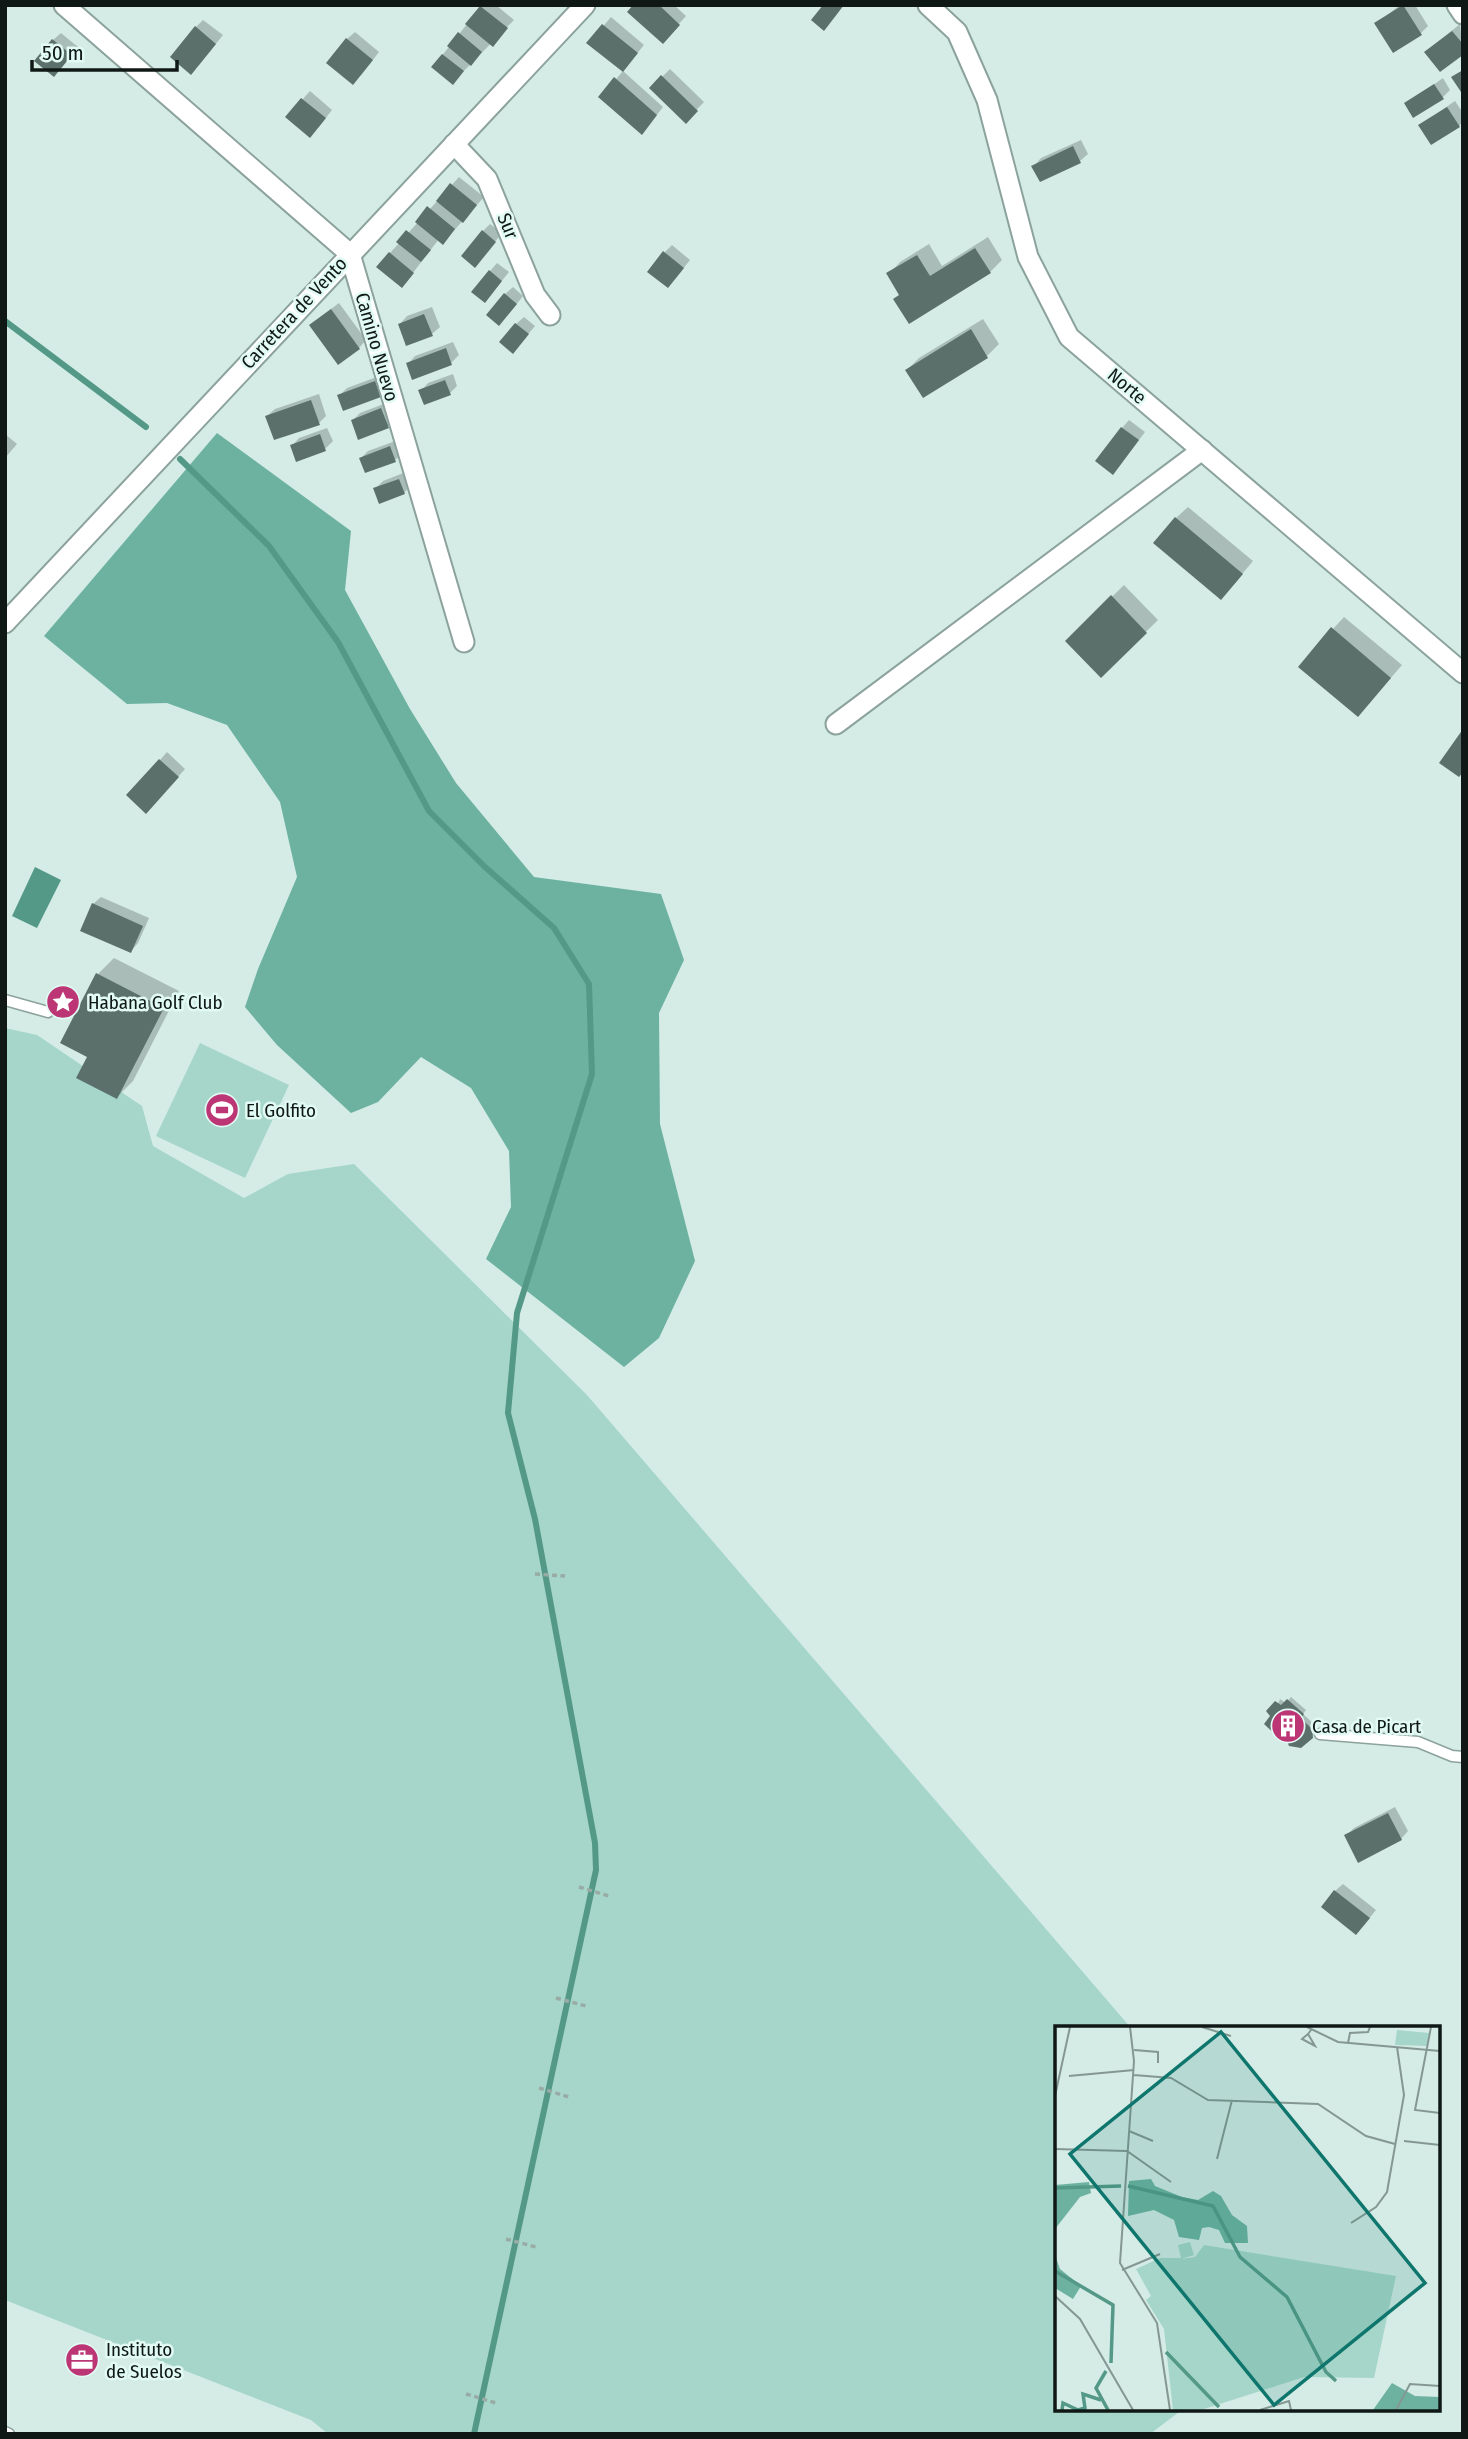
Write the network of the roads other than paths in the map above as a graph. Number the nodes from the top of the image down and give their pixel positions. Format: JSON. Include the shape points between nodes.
{"nodes":[{"id":1,"x":64,"y":5,"type":"edge"},
{"id":2,"x":584,"y":5,"type":"edge"},
{"id":3,"x":928,"y":5,"type":"edge"},
{"id":4,"x":1457,"y":5,"type":"edge"},
{"id":5,"x":1463,"y":14,"type":"edge"},
{"id":6,"x":454,"y":144,"type":"junction"},
{"id":7,"x":350,"y":254,"type":"junction"},
{"id":8,"x":550,"y":315,"type":"dead end"},
{"id":9,"x":1202,"y":450,"type":"junction"},
{"id":10,"x":5,"y":623,"type":"edge"},
{"id":11,"x":464,"y":642,"type":"dead end"},
{"id":12,"x":1463,"y":673,"type":"edge"},
{"id":13,"x":836,"y":724,"type":"dead end"},
{"id":14,"x":5,"y":1000,"type":"edge"},
{"id":15,"x":48,"y":1012,"type":"dead end"},
{"id":16,"x":1320,"y":1734,"type":"dead end"},
{"id":17,"x":1463,"y":1757,"type":"edge"}],
"edges":[{"from":1,"to":7,"type":"street"},
{"from":2,"to":6,"type":"street","name":"Carretera de Vento"},
{"from":3,"to":9,"type":"street","name":"Norte","via":[[957,32],[987,100],[1028,257],[1069,337]]},
{"from":4,"to":5,"type":"street"},
{"from":6,"to":7,"type":"street","name":"Carretera de Vento"},
{"from":6,"to":8,"type":"street","name":"Sur","via":[[487,179],[535,295]]},
{"from":7,"to":10,"type":"street","name":"Carretera de Vento"},
{"from":7,"to":11,"type":"street","name":"Camino Nuevo"},
{"from":9,"to":12,"type":"street","name":"Norte"},
{"from":9,"to":13,"type":"street"},
{"from":14,"to":15,"type":"lane"},
{"from":16,"to":17,"type":"lane","via":[[1418,1742]]}]}
